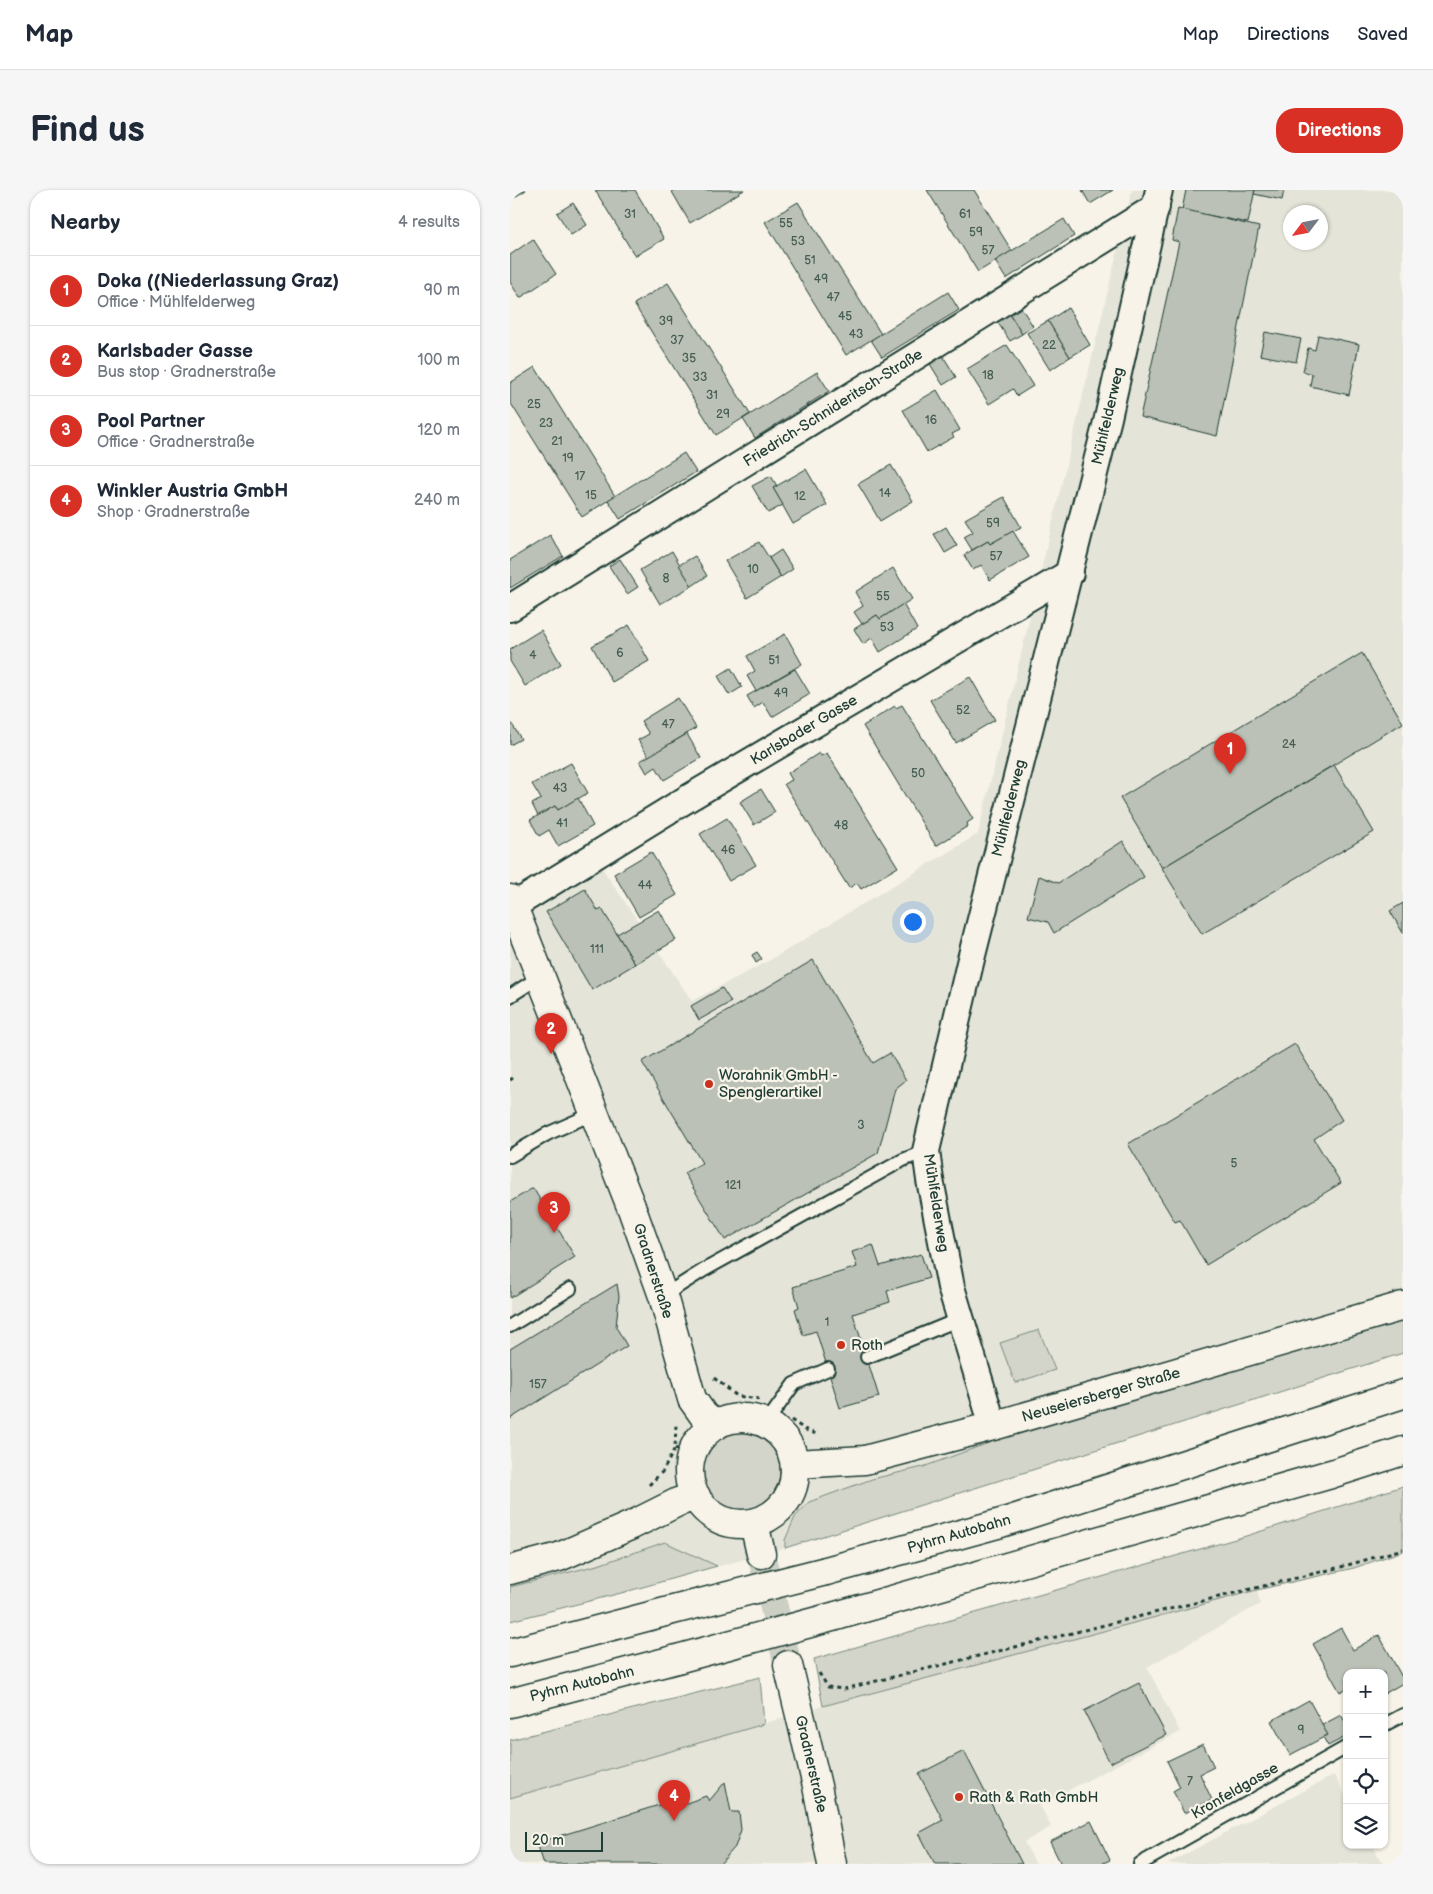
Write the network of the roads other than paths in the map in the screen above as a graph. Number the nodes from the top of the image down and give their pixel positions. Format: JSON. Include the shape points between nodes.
{"nodes":[{"id":1,"x":1157,"y":199,"type":"edge"},
{"id":2,"x":1070,"y":573,"type":"junction"},
{"id":3,"x":510,"y":608,"type":"edge"},
{"id":4,"x":512,"y":903,"type":"edge"},
{"id":5,"x":541,"y":976,"type":"junction"},
{"id":6,"x":510,"y":996,"type":"edge"},
{"id":7,"x":594,"y":1112,"type":"junction"},
{"id":8,"x":926,"y":1151,"type":"junction"},
{"id":9,"x":510,"y":1156,"type":"edge"},
{"id":10,"x":570,"y":1289,"type":"dead end"},
{"id":11,"x":663,"y":1296,"type":"junction"},
{"id":12,"x":1403,"y":1306,"type":"edge"},
{"id":13,"x":960,"y":1319,"type":"junction"},
{"id":14,"x":510,"y":1326,"type":"edge"},
{"id":15,"x":866,"y":1357,"type":"dead end"},
{"id":16,"x":828,"y":1369,"type":"dead end"},
{"id":17,"x":1403,"y":1394,"type":"edge"},
{"id":18,"x":766,"y":1423,"type":"junction"},
{"id":19,"x":716,"y":1425,"type":"junction"},
{"id":20,"x":993,"y":1426,"type":"junction"},
{"id":21,"x":1403,"y":1451,"type":"edge"},
{"id":22,"x":795,"y":1464,"type":"junction"},
{"id":23,"x":696,"y":1496,"type":"junction"},
{"id":24,"x":754,"y":1523,"type":"junction"},
{"id":25,"x":760,"y":1554,"type":"tunnel mouth"},
{"id":26,"x":511,"y":1569,"type":"edge"},
{"id":27,"x":510,"y":1653,"type":"edge"},
{"id":28,"x":788,"y":1665,"type":"tunnel mouth"},
{"id":29,"x":510,"y":1703,"type":"edge"},
{"id":30,"x":1403,"y":1714,"type":"edge"},
{"id":31,"x":1388,"y":1723,"type":"edge"},
{"id":32,"x":1343,"y":1748,"type":"edge"},
{"id":33,"x":832,"y":1864,"type":"edge"},
{"id":34,"x":1140,"y":1864,"type":"edge"}],
"edges":[{"from":1,"to":2,"type":"street","name":"Mühlfelderweg"},
{"from":1,"to":3,"type":"street","name":"Friedrich-Schnideritsch-Straße"},
{"from":2,"to":4,"type":"street","name":"Karlsbader Gasse"},
{"from":2,"to":8,"type":"street","name":"Mühlfelderweg","via":[[970,963]]},
{"from":4,"to":5,"type":"main road","name":"Gradnerstraße"},
{"from":5,"to":6,"type":"lane"},
{"from":5,"to":7,"type":"main road","name":"Gradnerstraße"},
{"from":7,"to":9,"type":"lane"},
{"from":7,"to":11,"type":"main road","name":"Gradnerstraße"},
{"from":8,"to":11,"type":"lane","via":[[903,1160]]},
{"from":8,"to":13,"type":"street","name":"Mühlfelderweg"},
{"from":10,"to":14,"type":"lane"},
{"from":11,"to":19,"type":"main road","name":"Gradnerstraße","via":[[692,1399],[704,1416]]},
{"from":12,"to":20,"type":"main road","name":"Neuseiersberger Straße"},
{"from":13,"to":15,"type":"lane"},
{"from":13,"to":20,"type":"street","name":"Mühlfelderweg"},
{"from":16,"to":18,"type":"lane","via":[[794,1384]]},
{"from":17,"to":27,"type":"main road","name":"Pyhrn Autobahn","bridge":true,"via":[[1001,1523]]},
{"from":18,"to":19,"type":"main road","via":[[740,1418]]},
{"from":18,"to":22,"type":"main road","via":[[780,1433],[790,1447]]},
{"from":19,"to":23,"type":"main road","via":[[683,1454]]},
{"from":20,"to":22,"type":"main road","name":"Neuseiersberger Straße","via":[[865,1460]]},
{"from":21,"to":29,"type":"main road","name":"Pyhrn Autobahn","bridge":true,"via":[[836,1616]]},
{"from":22,"to":24,"type":"main road","via":[[792,1490],[783,1505]]},
{"from":23,"to":24,"type":"main road","via":[[716,1517],[734,1524]]},
{"from":23,"to":26,"type":"main road","via":[[560,1557]]},
{"from":24,"to":25,"type":"main road"},
{"from":28,"to":33,"type":"main road","name":"Gradnerstraße"},
{"from":30,"to":31,"type":"lane"},
{"from":32,"to":34,"type":"lane","name":"Kronfeldgasse"}]}
